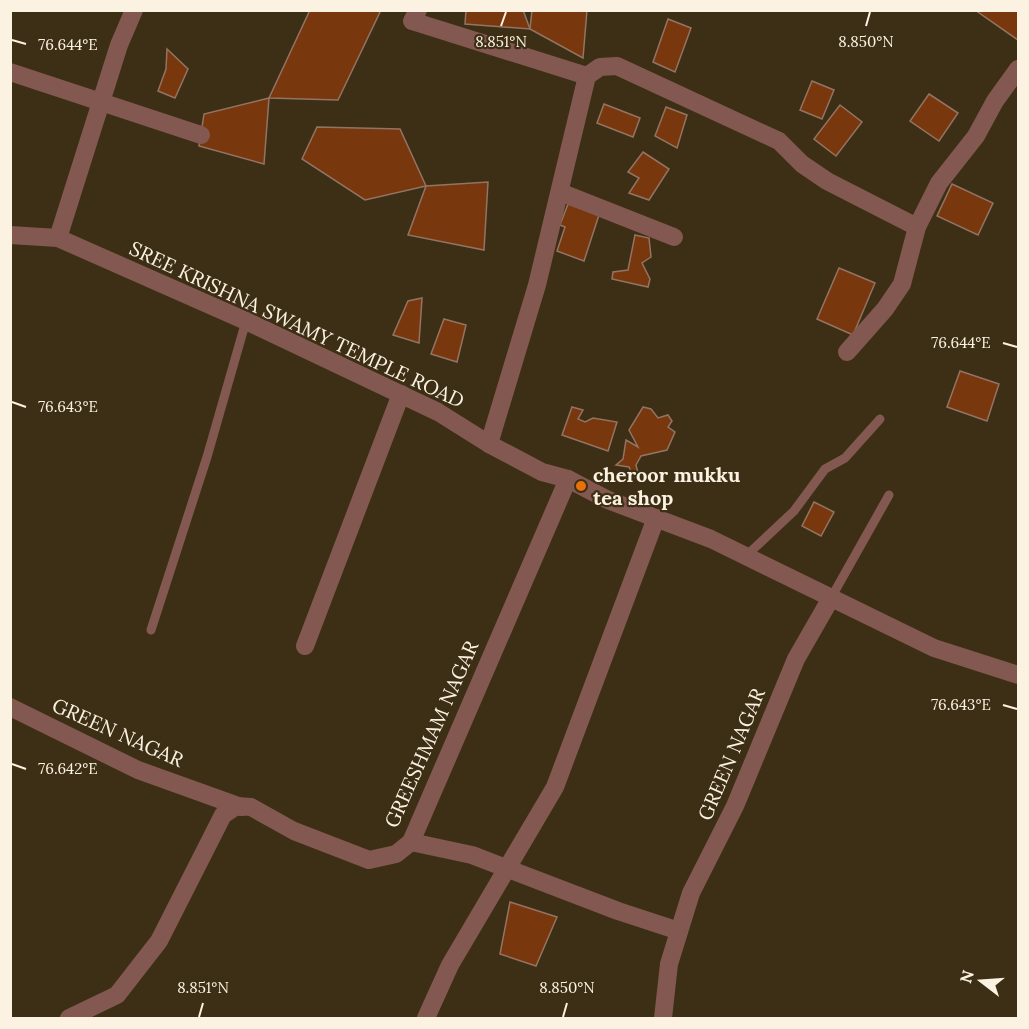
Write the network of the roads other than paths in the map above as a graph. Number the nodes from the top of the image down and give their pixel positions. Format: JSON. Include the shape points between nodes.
{"nodes":[{"id":1,"x":134,"y":10,"type":"edge"},
{"id":2,"x":418,"y":10,"type":"edge"},
{"id":3,"x":1018,"y":69,"type":"edge"},
{"id":4,"x":10,"y":72,"type":"edge"},
{"id":5,"x":587,"y":76,"type":"junction"},
{"id":6,"x":101,"y":103,"type":"junction"},
{"id":7,"x":201,"y":135,"type":"dead end"},
{"id":8,"x":560,"y":192,"type":"junction"},
{"id":9,"x":917,"y":227,"type":"junction"},
{"id":10,"x":10,"y":235,"type":"edge"},
{"id":11,"x":674,"y":237,"type":"dead end"},
{"id":12,"x":58,"y":238,"type":"junction"},
{"id":13,"x":246,"y":321,"type":"junction"},
{"id":14,"x":847,"y":352,"type":"dead end"},
{"id":15,"x":401,"y":394,"type":"junction"},
{"id":16,"x":880,"y":419,"type":"dead end"},
{"id":17,"x":489,"y":444,"type":"junction"},
{"id":18,"x":568,"y":479,"type":"junction"},
{"id":19,"x":889,"y":495,"type":"dead end"},
{"id":20,"x":656,"y":518,"type":"junction"},
{"id":21,"x":746,"y":556,"type":"junction"},
{"id":22,"x":831,"y":598,"type":"junction"},
{"id":23,"x":151,"y":630,"type":"dead end"},
{"id":24,"x":305,"y":646,"type":"dead end"},
{"id":25,"x":1018,"y":675,"type":"edge"},
{"id":26,"x":10,"y":707,"type":"edge"},
{"id":27,"x":241,"y":807,"type":"junction"},
{"id":28,"x":411,"y":842,"type":"junction"},
{"id":29,"x":508,"y":870,"type":"junction"},
{"id":30,"x":679,"y":931,"type":"junction"},
{"id":31,"x":69,"y":1018,"type":"edge"},
{"id":32,"x":426,"y":1018,"type":"edge"},
{"id":33,"x":663,"y":1018,"type":"edge"}],
"edges":[{"from":1,"to":6,"type":"street"},
{"from":2,"to":5,"type":"street","via":[[412,21]]},
{"from":3,"to":9,"type":"street","via":[[976,136],[939,183]]},
{"from":4,"to":6,"type":"street"},
{"from":5,"to":8,"type":"street"},
{"from":5,"to":9,"type":"street","via":[[600,67],[617,66],[779,141],[827,181]]},
{"from":6,"to":7,"type":"street"},
{"from":6,"to":12,"type":"street"},
{"from":8,"to":11,"type":"street"},
{"from":8,"to":17,"type":"street","via":[[537,285]]},
{"from":9,"to":14,"type":"street","via":[[902,284]]},
{"from":10,"to":12,"type":"street","name":"SREE KRISHNA SWAMY TEMPLE ROAD"},
{"from":12,"to":13,"type":"street","name":"SREE KRISHNA SWAMY TEMPLE ROAD"},
{"from":13,"to":15,"type":"street","name":"SREE KRISHNA SWAMY TEMPLE ROAD"},
{"from":13,"to":23,"type":"lane"},
{"from":15,"to":17,"type":"street","name":"SREE KRISHNA SWAMY TEMPLE ROAD"},
{"from":15,"to":24,"type":"street"},
{"from":16,"to":21,"type":"lane","via":[[845,458],[825,469],[794,511]]},
{"from":17,"to":18,"type":"street","name":"SREE KRISHNA SWAMY TEMPLE ROAD","via":[[542,472]]},
{"from":18,"to":20,"type":"street","name":"SREE KRISHNA SWAMY TEMPLE ROAD"},
{"from":18,"to":28,"type":"street","name":"GREESHMAM NAGAR"},
{"from":19,"to":22,"type":"lane"},
{"from":20,"to":21,"type":"street","name":"SREE KRISHNA SWAMY TEMPLE ROAD"},
{"from":20,"to":29,"type":"street","via":[[555,787]]},
{"from":21,"to":22,"type":"street","name":"SREE KRISHNA SWAMY TEMPLE ROAD"},
{"from":22,"to":25,"type":"street","name":"SREE KRISHNA SWAMY TEMPLE ROAD","via":[[934,648]]},
{"from":22,"to":30,"type":"street","name":"GREEN NAGAR","via":[[796,659],[735,806],[691,893]]},
{"from":26,"to":27,"type":"street","name":"GREEN NAGAR","via":[[138,770]]},
{"from":27,"to":28,"type":"street","name":"GREESHMAM NAGAR","via":[[251,807],[294,831],[369,860],[396,854]]},
{"from":27,"to":31,"type":"street","via":[[223,815],[159,941],[117,995]]},
{"from":28,"to":29,"type":"street","via":[[472,855]]},
{"from":29,"to":30,"type":"street"},
{"from":29,"to":32,"type":"street","via":[[450,965]]},
{"from":30,"to":33,"type":"street","name":"GREEN NAGAR","via":[[669,964]]}]}
